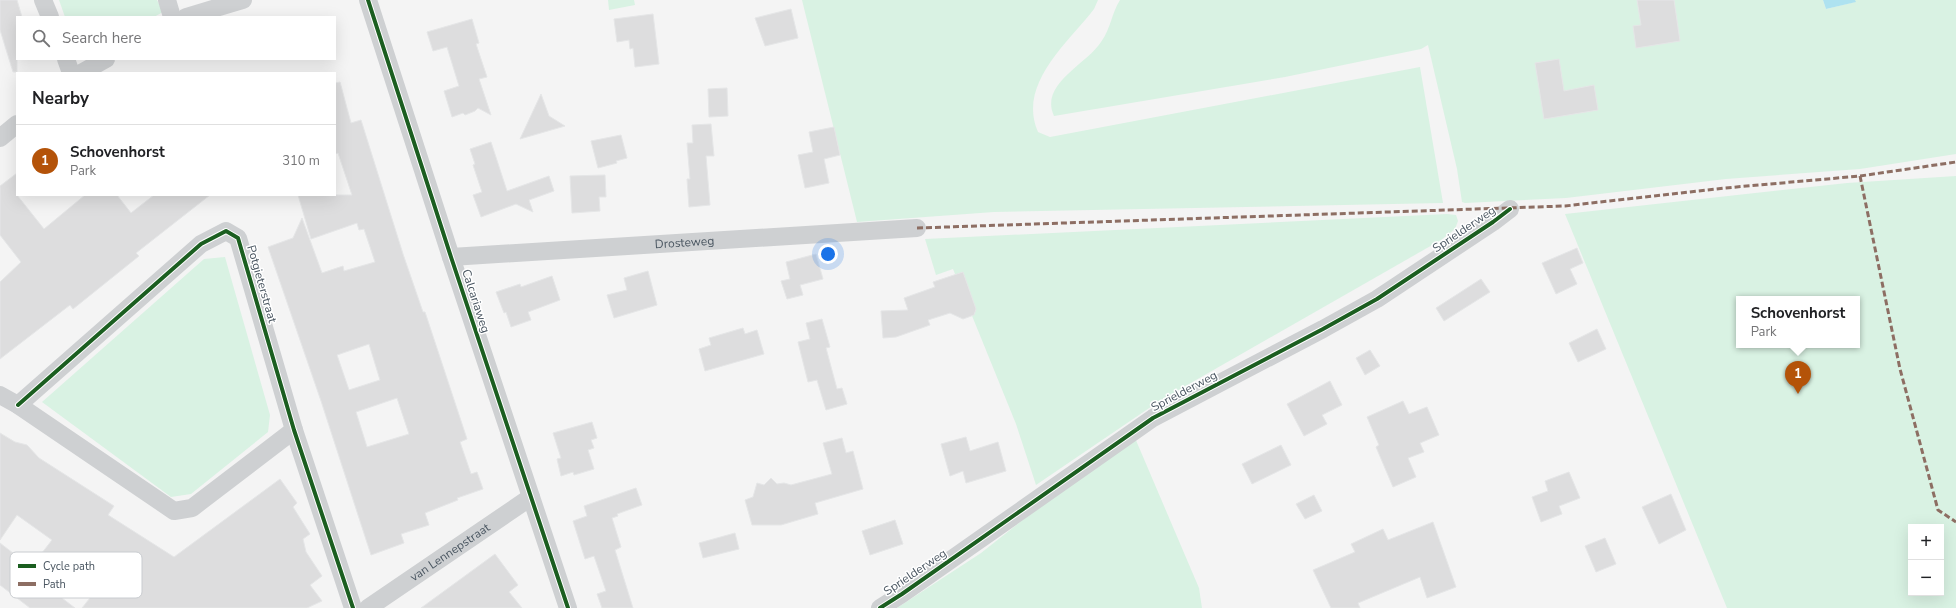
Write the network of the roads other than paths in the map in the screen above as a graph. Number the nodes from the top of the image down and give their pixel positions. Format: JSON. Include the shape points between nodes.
{"nodes":[{"id":1,"x":43,"y":0,"type":"edge"},
{"id":2,"x":167,"y":0,"type":"edge"},
{"id":3,"x":243,"y":0,"type":"edge"},
{"id":4,"x":368,"y":0,"type":"edge"},
{"id":5,"x":50,"y":16,"type":"edge"},
{"id":6,"x":172,"y":16,"type":"edge"},
{"id":7,"x":189,"y":16,"type":"edge"},
{"id":8,"x":66,"y":60,"type":"edge"},
{"id":9,"x":104,"y":60,"type":"edge"},
{"id":10,"x":71,"y":72,"type":"edge"},
{"id":11,"x":83,"y":72,"type":"edge"},
{"id":12,"x":16,"y":125,"type":"edge"},
{"id":13,"x":0,"y":138,"type":"edge"},
{"id":14,"x":1510,"y":209,"type":"dead end"},
{"id":15,"x":918,"y":228,"type":"dead end"},
{"id":16,"x":451,"y":257,"type":"junction"},
{"id":17,"x":0,"y":395,"type":"edge"},
{"id":18,"x":18,"y":405,"type":"junction"},
{"id":19,"x":294,"y":430,"type":"junction"},
{"id":20,"x":531,"y":497,"type":"junction"},
{"id":21,"x":353,"y":608,"type":"edge"},
{"id":22,"x":368,"y":608,"type":"edge"},
{"id":23,"x":568,"y":608,"type":"edge"},
{"id":24,"x":880,"y":608,"type":"edge"}],
"edges":[{"from":1,"to":5,"type":"street"},
{"from":2,"to":6,"type":"street"},
{"from":3,"to":7,"type":"street"},
{"from":4,"to":16,"type":"street","name":"Calcariaweg"},
{"from":8,"to":10,"type":"street"},
{"from":9,"to":11,"type":"street"},
{"from":12,"to":13,"type":"street"},
{"from":14,"to":24,"type":"street","name":"Sprielderweg","via":[[1377,299],[1153,418]]},
{"from":15,"to":16,"type":"street","name":"Drosteweg"},
{"from":16,"to":20,"type":"street","name":"Calcariaweg"},
{"from":17,"to":18,"type":"street"},
{"from":18,"to":19,"type":"street","via":[[174,511],[192,508]]},
{"from":18,"to":19,"type":"street","name":"Potgieterstraat","via":[[201,244],[226,231],[238,238]]},
{"from":19,"to":21,"type":"street","name":"Potgieterstraat"},
{"from":20,"to":22,"type":"street","name":"van Lennepstraat"},
{"from":20,"to":23,"type":"street","name":"Calcariaweg"}]}
